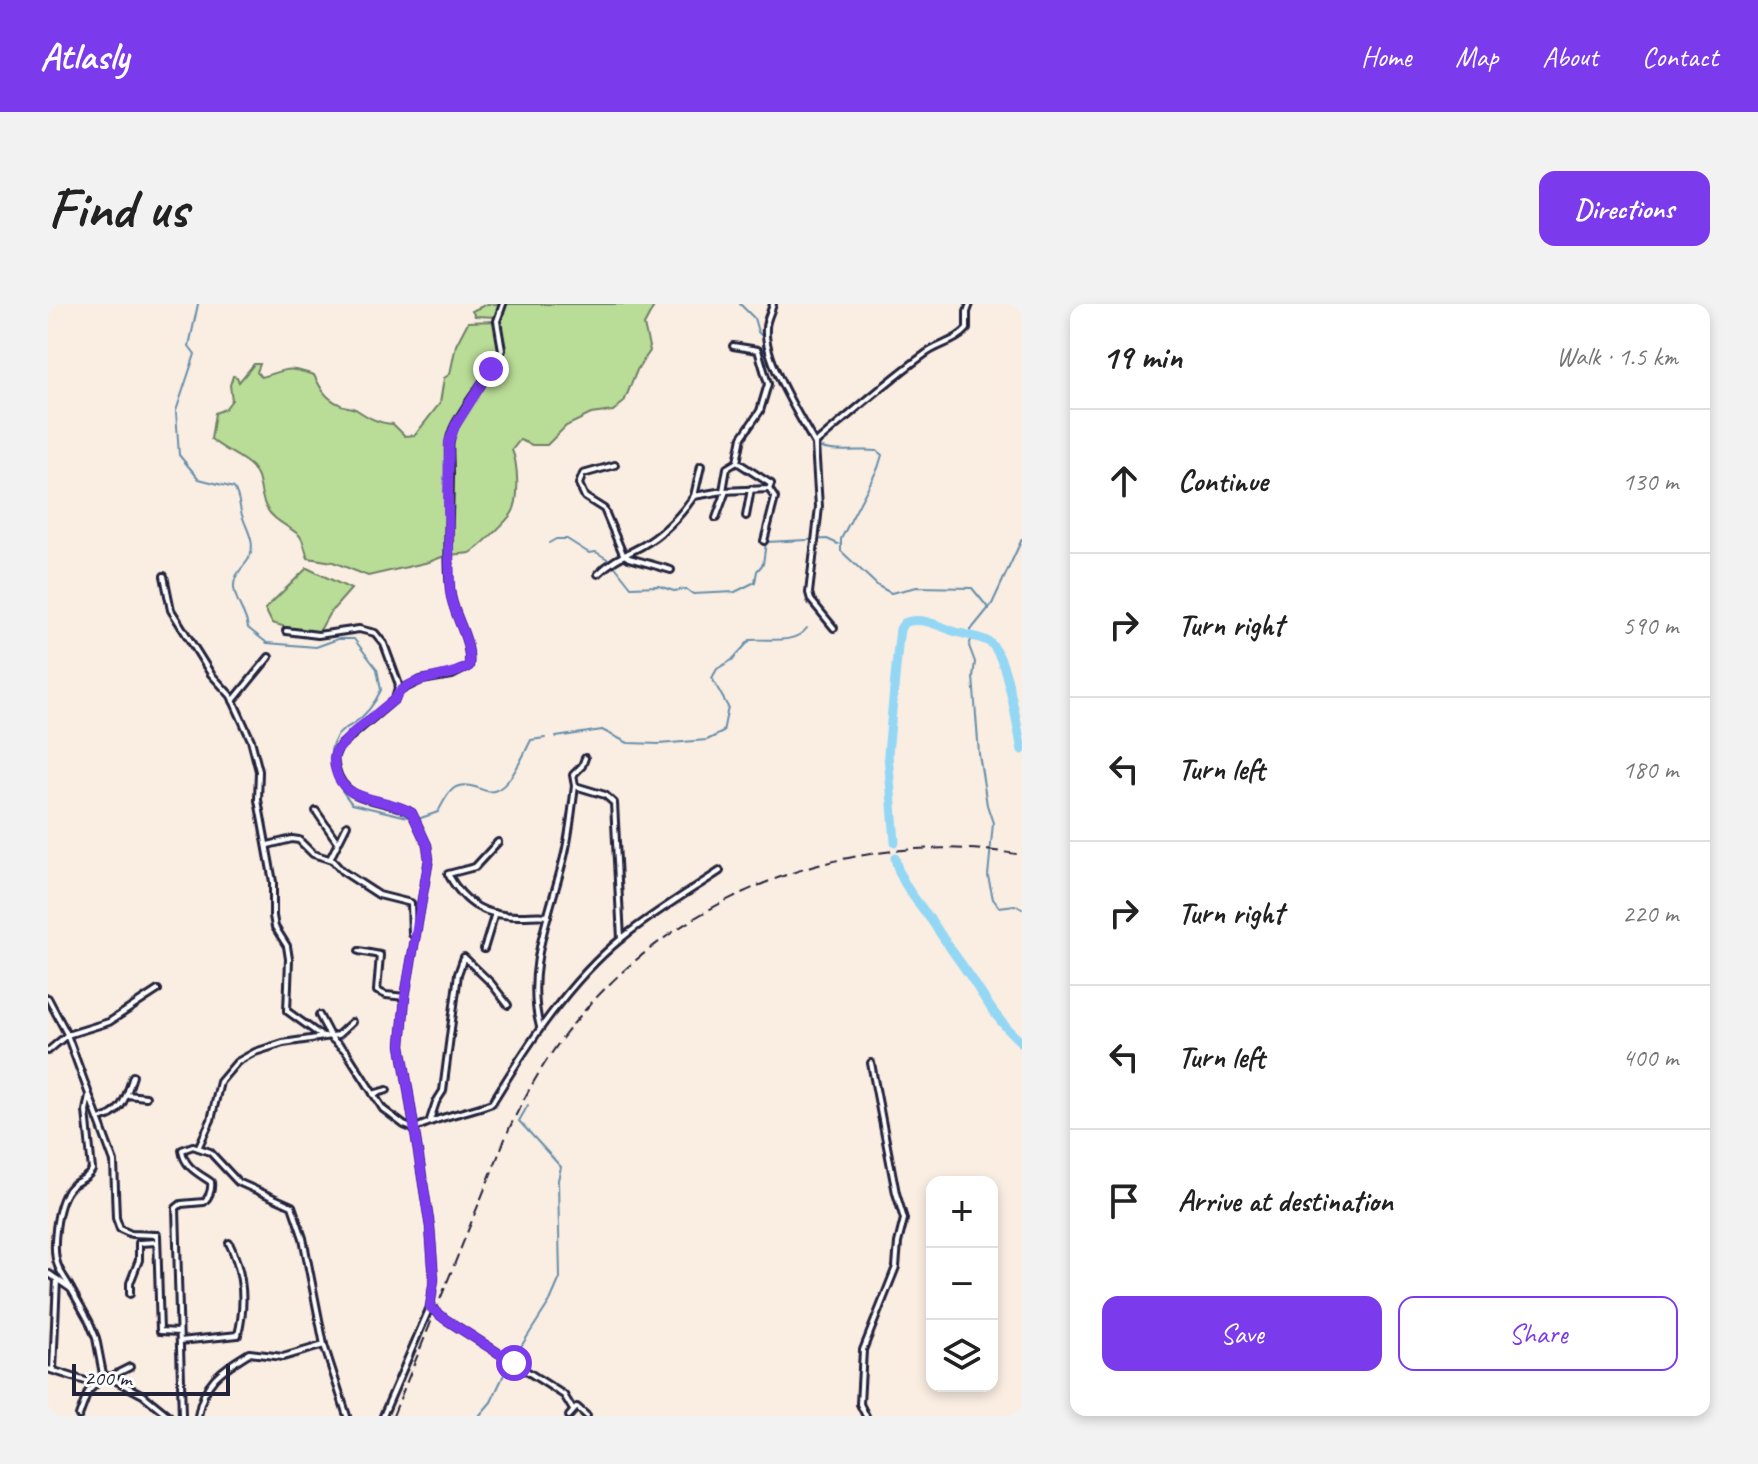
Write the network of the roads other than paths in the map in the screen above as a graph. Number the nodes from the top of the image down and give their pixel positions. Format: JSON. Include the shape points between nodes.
{"nodes":[{"id":1,"x":503,"y":304,"type":"edge"},
{"id":2,"x":773,"y":304,"type":"edge"},
{"id":3,"x":970,"y":304,"type":"edge"},
{"id":4,"x":733,"y":346,"type":"dead end"},
{"id":5,"x":815,"y":444,"type":"junction"},
{"id":6,"x":737,"y":462,"type":"junction"},
{"id":7,"x":615,"y":465,"type":"dead end"},
{"id":8,"x":701,"y":466,"type":"dead end"},
{"id":9,"x":751,"y":489,"type":"junction"},
{"id":10,"x":769,"y":489,"type":"junction"},
{"id":11,"x":725,"y":491,"type":"junction"},
{"id":12,"x":694,"y":496,"type":"junction"},
{"id":13,"x":746,"y":516,"type":"dead end"},
{"id":14,"x":716,"y":518,"type":"dead end"},
{"id":15,"x":764,"y":541,"type":"dead end"},
{"id":16,"x":623,"y":554,"type":"junction"},
{"id":17,"x":671,"y":570,"type":"dead end"},
{"id":18,"x":598,"y":574,"type":"dead end"},
{"id":19,"x":164,"y":576,"type":"dead end"},
{"id":20,"x":834,"y":628,"type":"dead end"},
{"id":21,"x":286,"y":631,"type":"dead end"},
{"id":22,"x":269,"y":657,"type":"dead end"},
{"id":23,"x":399,"y":691,"type":"junction"},
{"id":24,"x":233,"y":701,"type":"junction"},
{"id":25,"x":585,"y":758,"type":"dead end"},
{"id":26,"x":575,"y":786,"type":"junction"},
{"id":27,"x":316,"y":811,"type":"dead end"},
{"id":28,"x":347,"y":825,"type":"dead end"},
{"id":29,"x":498,"y":842,"type":"dead end"},
{"id":30,"x":338,"y":843,"type":"junction"},
{"id":31,"x":268,"y":845,"type":"junction"},
{"id":32,"x":330,"y":859,"type":"junction"},
{"id":33,"x":720,"y":871,"type":"dead end"},
{"id":34,"x":495,"y":913,"type":"junction"},
{"id":35,"x":548,"y":916,"type":"junction"},
{"id":36,"x":621,"y":939,"type":"junction"},
{"id":37,"x":413,"y":940,"type":"junction"},
{"id":38,"x":484,"y":949,"type":"dead end"},
{"id":39,"x":359,"y":951,"type":"dead end"},
{"id":40,"x":158,"y":990,"type":"dead end"},
{"id":41,"x":405,"y":997,"type":"junction"},
{"id":42,"x":48,"y":998,"type":"edge"},
{"id":43,"x":508,"y":1005,"type":"dead end"},
{"id":44,"x":319,"y":1015,"type":"dead end"},
{"id":45,"x":352,"y":1022,"type":"dead end"},
{"id":46,"x":540,"y":1027,"type":"junction"},
{"id":47,"x":67,"y":1035,"type":"junction"},
{"id":48,"x":323,"y":1037,"type":"junction"},
{"id":49,"x":331,"y":1038,"type":"junction"},
{"id":50,"x":48,"y":1051,"type":"edge"},
{"id":51,"x":871,"y":1063,"type":"dead end"},
{"id":52,"x":133,"y":1076,"type":"dead end"},
{"id":53,"x":387,"y":1090,"type":"dead end"},
{"id":54,"x":373,"y":1094,"type":"junction"},
{"id":55,"x":89,"y":1095,"type":"junction"},
{"id":56,"x":127,"y":1095,"type":"junction"},
{"id":57,"x":146,"y":1097,"type":"dead end"},
{"id":58,"x":98,"y":1119,"type":"junction"},
{"id":59,"x":430,"y":1120,"type":"junction"},
{"id":60,"x":414,"y":1129,"type":"junction"},
{"id":61,"x":199,"y":1146,"type":"junction"},
{"id":62,"x":157,"y":1242,"type":"junction"},
{"id":63,"x":229,"y":1243,"type":"dead end"},
{"id":64,"x":48,"y":1273,"type":"edge"},
{"id":65,"x":57,"y":1279,"type":"junction"},
{"id":66,"x":71,"y":1289,"type":"junction"},
{"id":67,"x":130,"y":1294,"type":"dead end"},
{"id":68,"x":430,"y":1307,"type":"junction"},
{"id":69,"x":180,"y":1332,"type":"junction"},
{"id":70,"x":180,"y":1341,"type":"junction"},
{"id":71,"x":324,"y":1345,"type":"junction"},
{"id":72,"x":130,"y":1367,"type":"dead end"},
{"id":73,"x":51,"y":1370,"type":"edge"},
{"id":74,"x":106,"y":1377,"type":"junction"},
{"id":75,"x":95,"y":1384,"type":"junction"},
{"id":76,"x":573,"y":1410,"type":"junction"},
{"id":77,"x":79,"y":1416,"type":"edge"},
{"id":78,"x":169,"y":1416,"type":"edge"},
{"id":79,"x":182,"y":1416,"type":"edge"},
{"id":80,"x":198,"y":1416,"type":"edge"},
{"id":81,"x":347,"y":1416,"type":"edge"},
{"id":82,"x":383,"y":1416,"type":"edge"},
{"id":83,"x":569,"y":1416,"type":"edge"},
{"id":84,"x":587,"y":1416,"type":"edge"},
{"id":85,"x":866,"y":1416,"type":"edge"}],
"edges":[{"from":1,"to":23,"type":"street","via":[[497,321],[502,350],[449,442],[450,591],[469,666]]},
{"from":2,"to":5,"type":"street","via":[[766,329],[768,347]]},
{"from":3,"to":5,"type":"street","via":[[962,336],[930,350]]},
{"from":4,"to":6,"type":"street","via":[[758,350],[768,384],[760,411],[744,433]]},
{"from":5,"to":20,"type":"street","via":[[819,507],[809,596]]},
{"from":6,"to":10,"type":"street","via":[[771,484]]},
{"from":6,"to":11,"type":"street","via":[[727,468]]},
{"from":7,"to":16,"type":"street","via":[[583,474],[579,484],[585,497],[604,509]]},
{"from":8,"to":12,"type":"street"},
{"from":9,"to":10,"type":"street"},
{"from":9,"to":11,"type":"street"},
{"from":9,"to":13,"type":"street"},
{"from":10,"to":15,"type":"street","via":[[775,498]]},
{"from":11,"to":12,"type":"street"},
{"from":11,"to":14,"type":"street"},
{"from":12,"to":16,"type":"street","via":[[660,532]]},
{"from":16,"to":17,"type":"street"},
{"from":16,"to":18,"type":"street"},
{"from":19,"to":24,"type":"street","via":[[171,610]]},
{"from":21,"to":23,"type":"street","via":[[375,633],[384,644]]},
{"from":22,"to":24,"type":"street"},
{"from":23,"to":37,"type":"street","via":[[341,745],[335,766],[341,783],[355,795],[412,813],[427,845],[429,859]]},
{"from":24,"to":31,"type":"street","via":[[259,771],[258,800]]},
{"from":25,"to":26,"type":"street","via":[[573,775]]},
{"from":26,"to":35,"type":"street","via":[[566,851]]},
{"from":26,"to":36,"type":"street","via":[[614,803]]},
{"from":27,"to":30,"type":"street"},
{"from":28,"to":30,"type":"street"},
{"from":29,"to":34,"type":"street","via":[[475,867],[448,874],[466,901]]},
{"from":30,"to":32,"type":"street"},
{"from":31,"to":32,"type":"street","via":[[299,840],[318,857]]},
{"from":31,"to":48,"type":"street","via":[[275,927],[289,959],[287,1011]]},
{"from":32,"to":37,"type":"street","via":[[379,895],[411,903]]},
{"from":33,"to":36,"type":"street"},
{"from":34,"to":35,"type":"street"},
{"from":34,"to":38,"type":"street"},
{"from":35,"to":46,"type":"street","via":[[535,999]]},
{"from":36,"to":46,"type":"street"},
{"from":37,"to":41,"type":"street"},
{"from":39,"to":41,"type":"street","via":[[380,955],[377,991]]},
{"from":40,"to":47,"type":"street","via":[[109,1022]]},
{"from":41,"to":60,"type":"street","via":[[401,1045]]},
{"from":42,"to":47,"type":"street"},
{"from":43,"to":59,"type":"street","via":[[464,957],[443,1091]]},
{"from":44,"to":49,"type":"street"},
{"from":45,"to":49,"type":"street"},
{"from":46,"to":59,"type":"street","via":[[492,1103]]},
{"from":47,"to":50,"type":"street"},
{"from":47,"to":55,"type":"street"},
{"from":48,"to":49,"type":"street"},
{"from":48,"to":61,"type":"street","via":[[283,1043],[237,1062],[222,1078]]},
{"from":49,"to":54,"type":"street","via":[[346,1051]]},
{"from":51,"to":85,"type":"street","via":[[904,1219],[896,1267],[863,1350],[860,1404]]},
{"from":52,"to":56,"type":"street"},
{"from":53,"to":54,"type":"street"},
{"from":54,"to":60,"type":"street","via":[[390,1116]]},
{"from":55,"to":58,"type":"street"},
{"from":55,"to":66,"type":"street","via":[[92,1170],[65,1195],[55,1234],[57,1264]]},
{"from":56,"to":57,"type":"street"},
{"from":56,"to":58,"type":"street","via":[[115,1115]]},
{"from":58,"to":62,"type":"street","via":[[114,1162],[120,1229],[157,1235]]},
{"from":59,"to":60,"type":"street"},
{"from":60,"to":68,"type":"street","via":[[430,1227]]},
{"from":61,"to":69,"type":"street","via":[[184,1147],[182,1155],[211,1182],[211,1192],[204,1202],[176,1208]]},
{"from":61,"to":71,"type":"street","via":[[238,1182],[292,1206]]},
{"from":62,"to":67,"type":"street","via":[[139,1243]]},
{"from":62,"to":69,"type":"street","via":[[160,1331]]},
{"from":63,"to":70,"type":"street","via":[[243,1284],[238,1335]]},
{"from":64,"to":65,"type":"street"},
{"from":65,"to":66,"type":"street"},
{"from":65,"to":73,"type":"street"},
{"from":66,"to":74,"type":"street","via":[[96,1338]]},
{"from":68,"to":76,"type":"street","via":[[564,1395]]},
{"from":68,"to":82,"type":"street"},
{"from":69,"to":70,"type":"street"},
{"from":70,"to":79,"type":"street"},
{"from":71,"to":80,"type":"street","via":[[283,1357],[249,1353],[215,1376]]},
{"from":71,"to":81,"type":"street"},
{"from":72,"to":74,"type":"street"},
{"from":73,"to":75,"type":"street"},
{"from":74,"to":75,"type":"street"},
{"from":74,"to":78,"type":"street","via":[[143,1395]]},
{"from":75,"to":77,"type":"street"},
{"from":76,"to":83,"type":"street"},
{"from":76,"to":84,"type":"street","via":[[577,1407]]}]}
